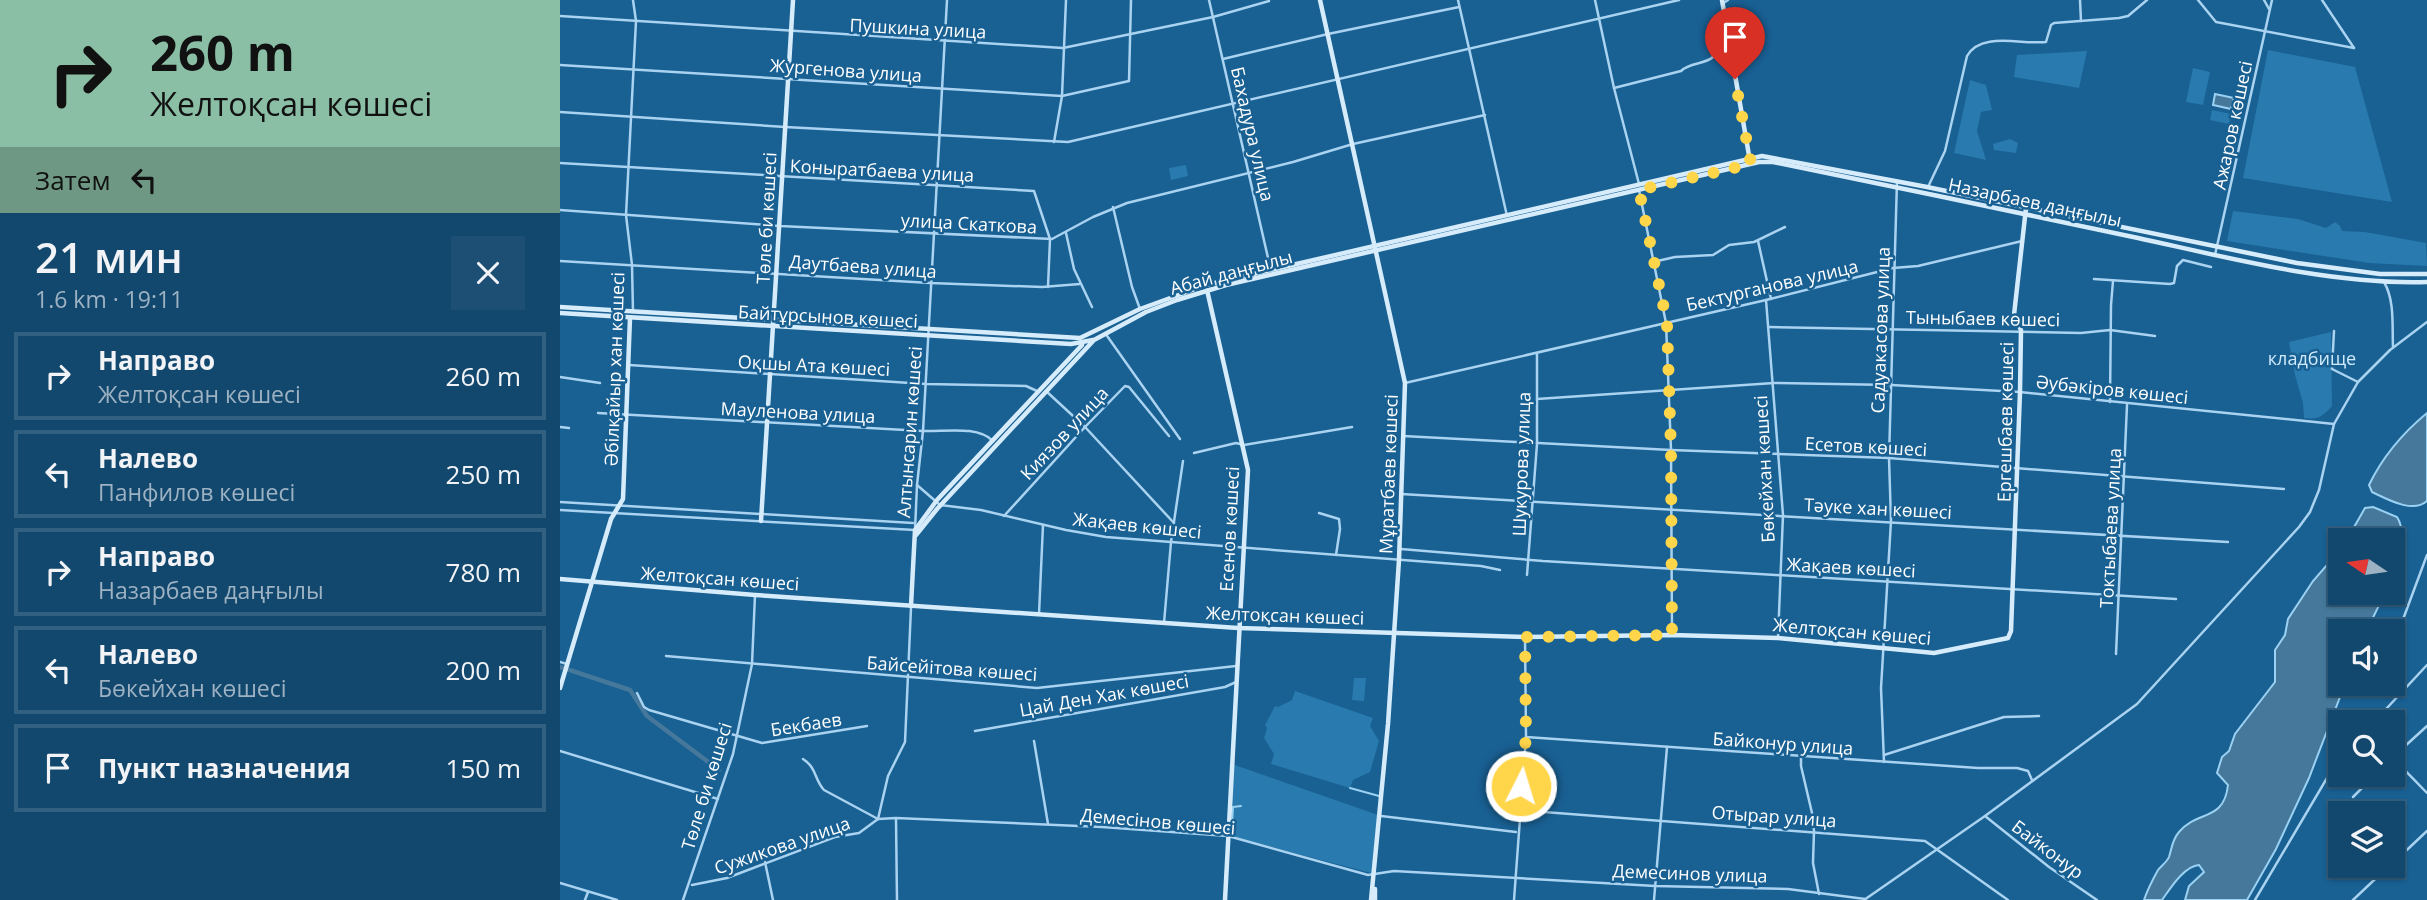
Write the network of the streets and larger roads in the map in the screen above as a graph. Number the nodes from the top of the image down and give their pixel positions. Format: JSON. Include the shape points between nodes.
{"nodes":[{"id":1,"x":632,"y":0,"type":"edge"},
{"id":2,"x":793,"y":0,"type":"edge"},
{"id":3,"x":947,"y":0,"type":"edge"},
{"id":4,"x":1066,"y":0,"type":"edge"},
{"id":5,"x":1130,"y":0,"type":"edge"},
{"id":6,"x":1209,"y":0,"type":"edge"},
{"id":7,"x":1320,"y":0,"type":"edge"},
{"id":8,"x":1458,"y":0,"type":"edge"},
{"id":9,"x":1595,"y":0,"type":"edge"},
{"id":10,"x":1679,"y":0,"type":"edge"},
{"id":11,"x":1728,"y":0,"type":"edge"},
{"id":12,"x":2080,"y":0,"type":"edge"},
{"id":13,"x":2147,"y":0,"type":"edge"},
{"id":14,"x":2198,"y":0,"type":"edge"},
{"id":15,"x":2263,"y":0,"type":"edge"},
{"id":16,"x":2272,"y":0,"type":"edge"},
{"id":17,"x":2322,"y":0,"type":"edge"},
{"id":18,"x":1269,"y":1,"type":"edge"},
{"id":19,"x":1722,"y":2,"type":"edge"},
{"id":20,"x":1460,"y":7,"type":"junction"},
{"id":21,"x":2269,"y":9,"type":"junction"},
{"id":22,"x":560,"y":16,"type":"edge"},
{"id":23,"x":1213,"y":18,"type":"junction"},
{"id":24,"x":1599,"y":19,"type":"junction"},
{"id":25,"x":636,"y":20,"type":"junction"},
{"id":26,"x":2081,"y":21,"type":"junction"},
{"id":27,"x":2265,"y":30,"type":"junction"},
{"id":28,"x":791,"y":32,"type":"junction"},
{"id":29,"x":1130,"y":34,"type":"junction"},
{"id":30,"x":1328,"y":34,"type":"junction"},
{"id":31,"x":1728,"y":36,"type":"junction"},
{"id":32,"x":944,"y":42,"type":"junction"},
{"id":33,"x":1063,"y":48,"type":"junction"},
{"id":34,"x":1469,"y":50,"type":"junction"},
{"id":35,"x":1223,"y":59,"type":"junction"},
{"id":36,"x":560,"y":65,"type":"edge"},
{"id":37,"x":633,"y":70,"type":"junction"},
{"id":38,"x":788,"y":79,"type":"junction"},
{"id":39,"x":1339,"y":80,"type":"junction"},
{"id":40,"x":1614,"y":88,"type":"junction"},
{"id":41,"x":942,"y":89,"type":"junction"},
{"id":42,"x":1062,"y":96,"type":"junction"},
{"id":43,"x":1234,"y":105,"type":"junction"},
{"id":44,"x":560,"y":112,"type":"edge"},
{"id":45,"x":1485,"y":115,"type":"junction"},
{"id":46,"x":631,"y":117,"type":"junction"},
{"id":47,"x":785,"y":127,"type":"junction"},
{"id":48,"x":939,"y":135,"type":"junction"},
{"id":49,"x":1054,"y":142,"type":"junction"},
{"id":50,"x":1353,"y":144,"type":"junction"},
{"id":51,"x":1750,"y":162,"type":"junction"},
{"id":52,"x":560,"y":163,"type":"edge"},
{"id":53,"x":628,"y":169,"type":"junction"},
{"id":54,"x":1250,"y":173,"type":"junction"},
{"id":55,"x":782,"y":176,"type":"junction"},
{"id":56,"x":1897,"y":181,"type":"junction"},
{"id":57,"x":936,"y":184,"type":"junction"},
{"id":58,"x":1639,"y":185,"type":"junction"},
{"id":59,"x":1927,"y":187,"type":"junction"},
{"id":60,"x":1897,"y":188,"type":"junction"},
{"id":61,"x":1113,"y":207,"type":"junction"},
{"id":62,"x":2025,"y":210,"type":"junction"},
{"id":63,"x":560,"y":211,"type":"edge"},
{"id":64,"x":626,"y":215,"type":"junction"},
{"id":65,"x":1507,"y":216,"type":"junction"},
{"id":66,"x":780,"y":226,"type":"junction"},
{"id":67,"x":1785,"y":227,"type":"dead end"},
{"id":68,"x":1066,"y":233,"type":"junction"},
{"id":69,"x":934,"y":234,"type":"junction"},
{"id":70,"x":1049,"y":239,"type":"junction"},
{"id":71,"x":1758,"y":240,"type":"junction"},
{"id":72,"x":2022,"y":241,"type":"junction"},
{"id":73,"x":1376,"y":248,"type":"junction"},
{"id":74,"x":2216,"y":252,"type":"junction"},
{"id":75,"x":560,"y":261,"type":"edge"},
{"id":76,"x":1653,"y":262,"type":"junction"},
{"id":77,"x":632,"y":263,"type":"junction"},
{"id":78,"x":2211,"y":267,"type":"dead end"},
{"id":79,"x":1893,"y":268,"type":"junction"},
{"id":80,"x":1272,"y":272,"type":"junction"},
{"id":81,"x":777,"y":273,"type":"junction"},
{"id":82,"x":2427,"y":274,"type":"edge"},
{"id":83,"x":2094,"y":279,"type":"dead end"},
{"id":84,"x":2113,"y":281,"type":"junction"},
{"id":85,"x":2384,"y":282,"type":"junction"},
{"id":86,"x":2427,"y":282,"type":"edge"},
{"id":87,"x":930,"y":283,"type":"junction"},
{"id":88,"x":1080,"y":284,"type":"junction"},
{"id":89,"x":1048,"y":287,"type":"junction"},
{"id":90,"x":1207,"y":288,"type":"junction"},
{"id":91,"x":1769,"y":299,"type":"junction"},
{"id":92,"x":560,"y":307,"type":"edge"},
{"id":93,"x":1092,"y":307,"type":"dead end"},
{"id":94,"x":1143,"y":310,"type":"junction"},
{"id":95,"x":560,"y":313,"type":"edge"},
{"id":96,"x":631,"y":315,"type":"junction"},
{"id":97,"x":2427,"y":322,"type":"edge"},
{"id":98,"x":1667,"y":323,"type":"junction"},
{"id":99,"x":774,"y":324,"type":"junction"},
{"id":100,"x":1769,"y":327,"type":"junction"},
{"id":101,"x":1892,"y":328,"type":"junction"},
{"id":102,"x":2021,"y":330,"type":"junction"},
{"id":103,"x":2110,"y":330,"type":"junction"},
{"id":104,"x":2334,"y":331,"type":"dead end"},
{"id":105,"x":1105,"y":332,"type":"junction"},
{"id":106,"x":929,"y":333,"type":"junction"},
{"id":107,"x":2155,"y":336,"type":"dead end"},
{"id":108,"x":1093,"y":337,"type":"junction"},
{"id":109,"x":1084,"y":343,"type":"junction"},
{"id":110,"x":1062,"y":344,"type":"junction"},
{"id":111,"x":2393,"y":347,"type":"junction"},
{"id":112,"x":1536,"y":353,"type":"junction"},
{"id":113,"x":1071,"y":358,"type":"junction"},
{"id":114,"x":629,"y":365,"type":"junction"},
{"id":115,"x":770,"y":374,"type":"junction"},
{"id":116,"x":560,"y":377,"type":"edge"},
{"id":117,"x":2358,"y":382,"type":"junction"},
{"id":118,"x":600,"y":383,"type":"dead end"},
{"id":119,"x":1405,"y":383,"type":"junction"},
{"id":120,"x":1773,"y":383,"type":"junction"},
{"id":121,"x":926,"y":384,"type":"junction"},
{"id":122,"x":1891,"y":385,"type":"junction"},
{"id":123,"x":1046,"y":391,"type":"junction"},
{"id":124,"x":1669,"y":391,"type":"junction"},
{"id":125,"x":1038,"y":392,"type":"junction"},
{"id":126,"x":2021,"y":392,"type":"junction"},
{"id":127,"x":1537,"y":399,"type":"junction"},
{"id":128,"x":2110,"y":402,"type":"junction"},
{"id":129,"x":2127,"y":404,"type":"junction"},
{"id":130,"x":598,"y":413,"type":"dead end"},
{"id":131,"x":627,"y":415,"type":"junction"},
{"id":132,"x":767,"y":421,"type":"junction"},
{"id":133,"x":2334,"y":424,"type":"junction"},
{"id":134,"x":560,"y":427,"type":"edge"},
{"id":135,"x":1084,"y":427,"type":"junction"},
{"id":136,"x":569,"y":428,"type":"dead end"},
{"id":137,"x":1352,"y":428,"type":"dead end"},
{"id":138,"x":923,"y":431,"type":"junction"},
{"id":139,"x":1169,"y":436,"type":"dead end"},
{"id":140,"x":1403,"y":436,"type":"junction"},
{"id":141,"x":1180,"y":439,"type":"dead end"},
{"id":142,"x":993,"y":441,"type":"junction"},
{"id":143,"x":1244,"y":444,"type":"junction"},
{"id":144,"x":1537,"y":444,"type":"junction"},
{"id":145,"x":1671,"y":450,"type":"junction"},
{"id":146,"x":1194,"y":453,"type":"dead end"},
{"id":147,"x":1780,"y":455,"type":"junction"},
{"id":148,"x":1889,"y":458,"type":"junction"},
{"id":149,"x":1183,"y":461,"type":"dead end"},
{"id":150,"x":2018,"y":469,"type":"junction"},
{"id":151,"x":2124,"y":477,"type":"junction"},
{"id":152,"x":917,"y":485,"type":"junction"},
{"id":153,"x":2284,"y":489,"type":"dead end"},
{"id":154,"x":1401,"y":494,"type":"junction"},
{"id":155,"x":1534,"y":501,"type":"junction"},
{"id":156,"x":560,"y":502,"type":"edge"},
{"id":157,"x":939,"y":502,"type":"junction"},
{"id":158,"x":619,"y":505,"type":"junction"},
{"id":159,"x":1671,"y":509,"type":"junction"},
{"id":160,"x":560,"y":510,"type":"edge"},
{"id":161,"x":614,"y":513,"type":"junction"},
{"id":162,"x":1319,"y":513,"type":"dead end"},
{"id":163,"x":761,"y":514,"type":"junction"},
{"id":164,"x":1783,"y":515,"type":"junction"},
{"id":165,"x":1004,"y":516,"type":"junction"},
{"id":166,"x":761,"y":521,"type":"junction"},
{"id":167,"x":1891,"y":521,"type":"junction"},
{"id":168,"x":914,"y":523,"type":"junction"},
{"id":169,"x":1174,"y":523,"type":"junction"},
{"id":170,"x":1044,"y":525,"type":"junction"},
{"id":171,"x":2016,"y":528,"type":"junction"},
{"id":172,"x":915,"y":532,"type":"junction"},
{"id":173,"x":2122,"y":536,"type":"junction"},
{"id":174,"x":1171,"y":542,"type":"junction"},
{"id":175,"x":2228,"y":542,"type":"dead end"},
{"id":176,"x":1243,"y":548,"type":"junction"},
{"id":177,"x":1399,"y":549,"type":"junction"},
{"id":178,"x":1336,"y":555,"type":"junction"},
{"id":179,"x":2427,"y":555,"type":"edge"},
{"id":180,"x":1528,"y":559,"type":"junction"},
{"id":181,"x":1399,"y":560,"type":"junction"},
{"id":182,"x":1672,"y":569,"type":"junction"},
{"id":183,"x":1500,"y":570,"type":"dead end"},
{"id":184,"x":1527,"y":575,"type":"dead end"},
{"id":185,"x":1781,"y":575,"type":"junction"},
{"id":186,"x":560,"y":579,"type":"edge"},
{"id":187,"x":1886,"y":582,"type":"junction"},
{"id":188,"x":592,"y":583,"type":"junction"},
{"id":189,"x":2013,"y":589,"type":"junction"},
{"id":190,"x":755,"y":595,"type":"junction"},
{"id":191,"x":2119,"y":596,"type":"junction"},
{"id":192,"x":2176,"y":599,"type":"dead end"},
{"id":193,"x":911,"y":606,"type":"junction"},
{"id":194,"x":1039,"y":614,"type":"junction"},
{"id":195,"x":2403,"y":619,"type":"edge"},
{"id":196,"x":1164,"y":623,"type":"junction"},
{"id":197,"x":1238,"y":628,"type":"junction"},
{"id":198,"x":1394,"y":633,"type":"junction"},
{"id":199,"x":1672,"y":635,"type":"junction"},
{"id":200,"x":1525,"y":637,"type":"junction"},
{"id":201,"x":1778,"y":638,"type":"junction"},
{"id":202,"x":2008,"y":638,"type":"joint"},
{"id":203,"x":1884,"y":647,"type":"junction"},
{"id":204,"x":2116,"y":654,"type":"dead end"},
{"id":205,"x":666,"y":656,"type":"dead end"},
{"id":206,"x":560,"y":662,"type":"edge"},
{"id":207,"x":567,"y":664,"type":"junction"},
{"id":208,"x":752,"y":664,"type":"junction"},
{"id":209,"x":2427,"y":665,"type":"edge"},
{"id":210,"x":1236,"y":666,"type":"junction"},
{"id":211,"x":562,"y":676,"type":"edge"},
{"id":212,"x":908,"y":678,"type":"junction"},
{"id":213,"x":1236,"y":682,"type":"junction"},
{"id":214,"x":560,"y":688,"type":"edge"},
{"id":215,"x":2405,"y":690,"type":"edge"},
{"id":216,"x":637,"y":693,"type":"dead end"},
{"id":217,"x":2400,"y":696,"type":"edge"},
{"id":218,"x":2386,"y":710,"type":"edge"},
{"id":219,"x":2039,"y":716,"type":"dead end"},
{"id":220,"x":867,"y":726,"type":"dead end"},
{"id":221,"x":2427,"y":726,"type":"edge"},
{"id":222,"x":975,"y":731,"type":"dead end"},
{"id":223,"x":736,"y":736,"type":"junction"},
{"id":224,"x":1526,"y":737,"type":"junction"},
{"id":225,"x":1034,"y":741,"type":"dead end"},
{"id":226,"x":2405,"y":746,"type":"edge"},
{"id":227,"x":1667,"y":747,"type":"junction"},
{"id":228,"x":560,"y":751,"type":"edge"},
{"id":229,"x":1884,"y":755,"type":"junction"},
{"id":230,"x":1801,"y":756,"type":"junction"},
{"id":231,"x":803,"y":759,"type":"dead end"},
{"id":232,"x":1884,"y":762,"type":"junction"},
{"id":233,"x":2405,"y":771,"type":"edge"},
{"id":234,"x":2328,"y":776,"type":"edge"},
{"id":235,"x":2032,"y":780,"type":"junction"},
{"id":236,"x":2363,"y":787,"type":"edge"},
{"id":237,"x":2427,"y":793,"type":"edge"},
{"id":238,"x":2353,"y":797,"type":"dead end"},
{"id":239,"x":718,"y":799,"type":"junction"},
{"id":240,"x":1519,"y":810,"type":"junction"},
{"id":241,"x":1381,"y":816,"type":"junction"},
{"id":242,"x":1985,"y":816,"type":"junction"},
{"id":243,"x":896,"y":818,"type":"junction"},
{"id":244,"x":878,"y":819,"type":"junction"},
{"id":245,"x":1661,"y":821,"type":"junction"},
{"id":246,"x":1048,"y":826,"type":"junction"},
{"id":247,"x":1814,"y":831,"type":"junction"},
{"id":248,"x":2427,"y":831,"type":"edge"},
{"id":249,"x":1518,"y":832,"type":"junction"},
{"id":250,"x":1228,"y":836,"type":"junction"},
{"id":251,"x":1937,"y":850,"type":"junction"},
{"id":252,"x":2405,"y":852,"type":"edge"},
{"id":253,"x":765,"y":862,"type":"junction"},
{"id":254,"x":1375,"y":874,"type":"junction"},
{"id":255,"x":1514,"y":876,"type":"junction"},
{"id":256,"x":2377,"y":878,"type":"edge"},
{"id":257,"x":560,"y":883,"type":"edge"},
{"id":258,"x":690,"y":885,"type":"junction"},
{"id":259,"x":1655,"y":886,"type":"junction"},
{"id":260,"x":588,"y":892,"type":"junction"},
{"id":261,"x":1819,"y":894,"type":"junction"},
{"id":262,"x":585,"y":900,"type":"edge"},
{"id":263,"x":617,"y":900,"type":"edge"},
{"id":264,"x":683,"y":900,"type":"edge"},
{"id":265,"x":773,"y":900,"type":"edge"},
{"id":266,"x":897,"y":900,"type":"edge"},
{"id":267,"x":1225,"y":900,"type":"edge"},
{"id":268,"x":1373,"y":900,"type":"edge"},
{"id":269,"x":1514,"y":900,"type":"edge"},
{"id":270,"x":1654,"y":900,"type":"edge"},
{"id":271,"x":1865,"y":900,"type":"edge"},
{"id":272,"x":2008,"y":900,"type":"edge"},
{"id":273,"x":2097,"y":900,"type":"edge"},
{"id":274,"x":2255,"y":900,"type":"edge"},
{"id":275,"x":2353,"y":900,"type":"edge"}],
"edges":[{"from":1,"to":25,"type":"street","name":"Әбілқайыр хан көшесі"},
{"from":2,"to":28,"type":"street","name":"Төле би көшесі"},
{"from":3,"to":32,"type":"street","name":"Алтынсарин көшесі"},
{"from":4,"to":33,"type":"street"},
{"from":5,"to":29,"type":"street"},
{"from":6,"to":23,"type":"street","name":"Бахадура улица"},
{"from":7,"to":30,"type":"street","name":"Мұратбаев көшесі"},
{"from":8,"to":20,"type":"street"},
{"from":9,"to":24,"type":"street"},
{"from":10,"to":24,"type":"street"},
{"from":11,"to":19,"type":"street"},
{"from":12,"to":26,"type":"street"},
{"from":13,"to":26,"type":"street","via":[[2128,16]]},
{"from":14,"to":27,"type":"street","via":[[2216,22]]},
{"from":15,"to":21,"type":"street"},
{"from":16,"to":21,"type":"street","name":"Ажаров көшесі"},
{"from":17,"to":27,"type":"street","via":[[2354,48]]},
{"from":18,"to":23,"type":"street","name":"Пушкина улица"},
{"from":19,"to":31,"type":"street"},
{"from":20,"to":30,"type":"street"},
{"from":20,"to":34,"type":"street"},
{"from":21,"to":27,"type":"street","name":"Ажаров көшесі"},
{"from":22,"to":25,"type":"street","name":"Пушкина улица"},
{"from":23,"to":29,"type":"street","name":"Пушкина улица"},
{"from":23,"to":35,"type":"street","name":"Бахадура улица"},
{"from":24,"to":34,"type":"street"},
{"from":24,"to":40,"type":"street"},
{"from":25,"to":28,"type":"street","name":"Пушкина улица"},
{"from":25,"to":37,"type":"street","name":"Әбілқайыр хан көшесі"},
{"from":26,"to":59,"type":"street","via":[[2051,24],[2046,42],[1986,42],[1971,49],[1945,151]]},
{"from":27,"to":74,"type":"street","name":"Ажаров көшесі"},
{"from":28,"to":32,"type":"street","name":"Пушкина улица"},
{"from":28,"to":38,"type":"street","name":"Төле би көшесі"},
{"from":29,"to":33,"type":"street","name":"Пушкина улица"},
{"from":29,"to":42,"type":"street","name":"Жургенова улица","via":[[1129,81]]},
{"from":30,"to":35,"type":"street"},
{"from":30,"to":39,"type":"street","name":"Мұратбаев көшесі"},
{"from":31,"to":40,"type":"street","via":[[1712,39],[1709,61]]},
{"from":31,"to":51,"type":"street"},
{"from":32,"to":33,"type":"street","name":"Пушкина улица"},
{"from":32,"to":41,"type":"street","name":"Алтынсарин көшесі"},
{"from":33,"to":42,"type":"street"},
{"from":34,"to":39,"type":"street"},
{"from":34,"to":45,"type":"street"},
{"from":35,"to":43,"type":"street","name":"Бахадура улица"},
{"from":36,"to":37,"type":"street","name":"Жургенова улица"},
{"from":37,"to":38,"type":"street","name":"Жургенова улица"},
{"from":37,"to":46,"type":"street","name":"Әбілқайыр хан көшесі"},
{"from":38,"to":41,"type":"street","name":"Жургенова улица"},
{"from":38,"to":47,"type":"street","name":"Төле би көшесі"},
{"from":39,"to":43,"type":"street"},
{"from":39,"to":50,"type":"street","name":"Мұратбаев көшесі"},
{"from":40,"to":58,"type":"street"},
{"from":41,"to":42,"type":"street","name":"Жургенова улица"},
{"from":41,"to":48,"type":"street","name":"Алтынсарин көшесі"},
{"from":42,"to":49,"type":"street"},
{"from":43,"to":49,"type":"street"},
{"from":43,"to":54,"type":"street","name":"Бахадура улица"},
{"from":44,"to":46,"type":"street"},
{"from":45,"to":50,"type":"street","name":"улица Скаткова"},
{"from":45,"to":65,"type":"street"},
{"from":46,"to":47,"type":"street"},
{"from":46,"to":53,"type":"street","name":"Әбілқайыр хан көшесі"},
{"from":47,"to":48,"type":"street"},
{"from":47,"to":55,"type":"street","name":"Төле би көшесі"},
{"from":48,"to":49,"type":"street"},
{"from":48,"to":57,"type":"street","name":"Алтынсарин көшесі"},
{"from":50,"to":54,"type":"street","name":"улица Скаткова"},
{"from":50,"to":73,"type":"street","name":"Мұратбаев көшесі"},
{"from":51,"to":56,"type":"street","name":"Назарбаев даңғылы","via":[[1762,156]]},
{"from":51,"to":58,"type":"street","name":"Назарбаев даңғылы"},
{"from":51,"to":60,"type":"street","name":"Назарбаев даңғылы","via":[[1773,162]]},
{"from":52,"to":53,"type":"street","name":"Коныратбаева улица"},
{"from":53,"to":55,"type":"street","name":"Коныратбаева улица"},
{"from":53,"to":64,"type":"street","name":"Әбілқайыр хан көшесі"},
{"from":54,"to":61,"type":"street","name":"улица Скаткова"},
{"from":54,"to":80,"type":"street","name":"Бахадура улица"},
{"from":55,"to":57,"type":"street","name":"Коныратбаева улица"},
{"from":55,"to":66,"type":"street","name":"Төле би көшесі"},
{"from":56,"to":59,"type":"street","name":"Назарбаев даңғылы"},
{"from":56,"to":60,"type":"street","name":"Садуакасова улица"},
{"from":57,"to":69,"type":"street","name":"Алтынсарин көшесі"},
{"from":57,"to":70,"type":"street","name":"Коныратбаева улица","via":[[1034,191]]},
{"from":58,"to":65,"type":"street","name":"Абай даңғылы"},
{"from":58,"to":73,"type":"street","name":"Абай даңғылы"},
{"from":58,"to":76,"type":"street"},
{"from":59,"to":62,"type":"street","name":"Назарбаев даңғылы"},
{"from":60,"to":62,"type":"street","name":"Назарбаев даңғылы"},
{"from":60,"to":79,"type":"street","name":"Садуакасова улица"},
{"from":61,"to":68,"type":"street","name":"улица Скаткова"},
{"from":61,"to":94,"type":"street","via":[[1132,287]]},
{"from":62,"to":72,"type":"street","name":"Ергешбаев көшесі"},
{"from":62,"to":74,"type":"street","name":"Назарбаев даңғылы"},
{"from":63,"to":64,"type":"street","name":"улица Скаткова"},
{"from":64,"to":66,"type":"street","name":"улица Скаткова"},
{"from":64,"to":77,"type":"street","name":"Әбілқайыр хан көшесі"},
{"from":65,"to":73,"type":"street","name":"Абай даңғылы"},
{"from":66,"to":69,"type":"street","name":"улица Скаткова"},
{"from":66,"to":81,"type":"street","name":"Төле би көшесі"},
{"from":67,"to":71,"type":"street"},
{"from":68,"to":70,"type":"street","name":"улица Скаткова"},
{"from":68,"to":88,"type":"street"},
{"from":69,"to":70,"type":"street","name":"улица Скаткова"},
{"from":69,"to":87,"type":"street","name":"Алтынсарин көшесі"},
{"from":70,"to":89,"type":"street"},
{"from":71,"to":76,"type":"street","via":[[1713,254]]},
{"from":71,"to":91,"type":"street","name":"Бөкейхан көшесі"},
{"from":72,"to":79,"type":"street","name":"Бектурганова улица"},
{"from":72,"to":102,"type":"street","name":"Ергешбаев көшесі","via":[[2014,315]]},
{"from":73,"to":80,"type":"street","name":"Абай даңғылы"},
{"from":73,"to":119,"type":"street","name":"Мұратбаев көшесі"},
{"from":74,"to":82,"type":"street","name":"Назарбаев даңғылы","via":[[2379,274]]},
{"from":74,"to":85,"type":"street","name":"Назарбаев даңғылы"},
{"from":75,"to":77,"type":"street","name":"Даутбаева улица"},
{"from":76,"to":98,"type":"street"},
{"from":77,"to":81,"type":"street","name":"Даутбаева улица"},
{"from":77,"to":96,"type":"street","name":"Әбілқайыр хан көшесі"},
{"from":78,"to":84,"type":"street","via":[[2183,260],[2170,284]]},
{"from":79,"to":91,"type":"street","name":"Бектурганова улица"},
{"from":79,"to":101,"type":"street","name":"Садуакасова улица"},
{"from":80,"to":90,"type":"street","name":"Абай даңғылы"},
{"from":81,"to":87,"type":"street","name":"Даутбаева улица"},
{"from":81,"to":99,"type":"street","name":"Төле би көшесі"},
{"from":83,"to":84,"type":"street"},
{"from":84,"to":103,"type":"street"},
{"from":85,"to":86,"type":"street","name":"Назарбаев даңғылы"},
{"from":85,"to":111,"type":"street","via":[[2392,306]]},
{"from":87,"to":89,"type":"street","name":"Даутбаева улица"},
{"from":87,"to":106,"type":"street","name":"Алтынсарин көшесі"},
{"from":88,"to":89,"type":"street","name":"Даутбаева улица"},
{"from":88,"to":93,"type":"street"},
{"from":90,"to":94,"type":"street","name":"Абай даңғылы"},
{"from":90,"to":143,"type":"street","name":"Есенов көшесі"},
{"from":91,"to":98,"type":"street","name":"Бектурганова улица"},
{"from":91,"to":100,"type":"street","name":"Бөкейхан көшесі"},
{"from":92,"to":96,"type":"street","name":"Байтұрсынов көшесі"},
{"from":94,"to":105,"type":"street","name":"Абай даңғылы"},
{"from":94,"to":108,"type":"street","name":"Абай даңғылы"},
{"from":95,"to":96,"type":"street","name":"Байтұрсынов көшесі"},
{"from":96,"to":99,"type":"street","name":"Байтұрсынов көшесі"},
{"from":96,"to":114,"type":"street","name":"Әбілқайыр хан көшесі"},
{"from":97,"to":111,"type":"street"},
{"from":98,"to":112,"type":"street","name":"Бектурганова улица"},
{"from":98,"to":124,"type":"street"},
{"from":99,"to":106,"type":"street","name":"Байтұрсынов көшесі"},
{"from":99,"to":115,"type":"street","name":"Төле би көшесі"},
{"from":100,"to":101,"type":"street","name":"Тыныбаев көшесі"},
{"from":100,"to":120,"type":"street","name":"Бөкейхан көшесі"},
{"from":101,"to":102,"type":"street","name":"Тыныбаев көшесі"},
{"from":101,"to":122,"type":"street","name":"Садуакасова улица"},
{"from":102,"to":103,"type":"street","name":"Тыныбаев көшесі"},
{"from":102,"to":126,"type":"street","name":"Ергешбаев көшесі"},
{"from":103,"to":107,"type":"street","name":"Тыныбаев көшесі"},
{"from":103,"to":128,"type":"street"},
{"from":104,"to":117,"type":"street","via":[[2332,369]]},
{"from":105,"to":108,"type":"street","name":"Абай даңғылы"},
{"from":105,"to":141,"type":"street"},
{"from":106,"to":108,"type":"street","name":"Байтұрсынов көшесі"},
{"from":106,"to":110,"type":"street","name":"Байтұрсынов көшесі"},
{"from":106,"to":121,"type":"street","name":"Алтынсарин көшесі"},
{"from":108,"to":109,"type":"street","name":"Абай даңғылы"},
{"from":108,"to":123,"type":"street","name":"Абай даңғылы"},
{"from":109,"to":110,"type":"street","name":"Байтұрсынов көшесі"},
{"from":109,"to":113,"type":"street","name":"Абай даңғылы"},
{"from":110,"to":113,"type":"street","via":[[1072,348]]},
{"from":111,"to":117,"type":"street"},
{"from":112,"to":119,"type":"street","name":"Бектурганова улица"},
{"from":112,"to":127,"type":"street","name":"Шукурова улица"},
{"from":113,"to":125,"type":"street","name":"Абай даңғылы"},
{"from":114,"to":115,"type":"street","name":"Оқшы Ата көшесі"},
{"from":114,"to":131,"type":"street","name":"Әбілқайыр хан көшесі"},
{"from":115,"to":121,"type":"street","name":"Оқшы Ата көшесі"},
{"from":115,"to":132,"type":"street","name":"Төле би көшесі"},
{"from":116,"to":118,"type":"street"},
{"from":117,"to":133,"type":"street"},
{"from":119,"to":140,"type":"street","name":"Мұратбаев көшесі"},
{"from":120,"to":122,"type":"street","name":"Әубәкіров көшесі"},
{"from":120,"to":124,"type":"street","name":"Әубәкіров көшесі"},
{"from":120,"to":147,"type":"street","name":"Бөкейхан көшесі"},
{"from":121,"to":125,"type":"street","name":"Оқшы Ата көшесі","via":[[1026,386]]},
{"from":121,"to":138,"type":"street","name":"Алтынсарин көшесі"},
{"from":122,"to":126,"type":"street","name":"Әубәкіров көшесі"},
{"from":122,"to":148,"type":"street","name":"Садуакасова улица"},
{"from":123,"to":135,"type":"street"},
{"from":123,"to":157,"type":"street","name":"Абай даңғылы"},
{"from":124,"to":127,"type":"street","name":"Әубәкіров көшесі"},
{"from":124,"to":145,"type":"street"},
{"from":125,"to":142,"type":"street","name":"Абай даңғылы"},
{"from":126,"to":128,"type":"street","name":"Әубәкіров көшесі"},
{"from":126,"to":150,"type":"street","name":"Ергешбаев көшесі"},
{"from":127,"to":144,"type":"street","name":"Шукурова улица"},
{"from":128,"to":129,"type":"street","name":"Әубәкіров көшесі"},
{"from":129,"to":133,"type":"street","name":"Әубәкіров көшесі"},
{"from":129,"to":151,"type":"street","name":"Токтыбаева улица"},
{"from":130,"to":131,"type":"street","name":"Мауленова улица"},
{"from":131,"to":132,"type":"street","name":"Мауленова улица"},
{"from":131,"to":158,"type":"street","name":"Әбілқайыр хан көшесі"},
{"from":132,"to":138,"type":"street","name":"Мауленова улица"},
{"from":132,"to":163,"type":"street","name":"Төле би көшесі"},
{"from":133,"to":235,"type":"street","via":[[2319,489],[2299,527],[2137,704]]},
{"from":134,"to":136,"type":"street"},
{"from":135,"to":139,"type":"street","name":"Киязов улица","via":[[1127,386]]},
{"from":135,"to":165,"type":"street","name":"Киязов улица"},
{"from":135,"to":169,"type":"street"},
{"from":137,"to":143,"type":"street"},
{"from":138,"to":142,"type":"street","name":"Мауленова улица","via":[[977,432]]},
{"from":138,"to":152,"type":"street","name":"Алтынсарин көшесі"},
{"from":140,"to":144,"type":"street","name":"Есетов көшесі"},
{"from":140,"to":154,"type":"street","name":"Мұратбаев көшесі"},
{"from":142,"to":157,"type":"street","name":"Абай даңғылы"},
{"from":143,"to":146,"type":"street"},
{"from":143,"to":176,"type":"street","name":"Есенов көшесі","via":[[1248,470]]},
{"from":144,"to":145,"type":"street","name":"Есетов көшесі"},
{"from":144,"to":155,"type":"street","name":"Шукурова улица"},
{"from":145,"to":147,"type":"street","name":"Есетов көшесі"},
{"from":145,"to":159,"type":"street"},
{"from":147,"to":148,"type":"street","name":"Есетов көшесі"},
{"from":147,"to":164,"type":"street","name":"Бөкейхан көшесі"},
{"from":148,"to":150,"type":"street","name":"Есетов көшесі"},
{"from":148,"to":167,"type":"street","name":"Садуакасова улица"},
{"from":149,"to":169,"type":"street"},
{"from":150,"to":151,"type":"street","name":"Есетов көшесі"},
{"from":150,"to":171,"type":"street","name":"Ергешбаев көшесі"},
{"from":151,"to":153,"type":"street","name":"Есетов көшесі"},
{"from":151,"to":173,"type":"street","name":"Токтыбаева улица"},
{"from":152,"to":157,"type":"street"},
{"from":152,"to":168,"type":"street","name":"Алтынсарин көшесі"},
{"from":154,"to":155,"type":"street","name":"Тәуке хан көшесі"},
{"from":154,"to":177,"type":"street","name":"Мұратбаев көшесі"},
{"from":155,"to":159,"type":"street","name":"Тәуке хан көшесі"},
{"from":155,"to":180,"type":"street","name":"Шукурова улица"},
{"from":156,"to":158,"type":"street"},
{"from":157,"to":165,"type":"street","name":"Жақаев көшесі"},
{"from":157,"to":172,"type":"street","name":"Абай даңғылы"},
{"from":158,"to":161,"type":"street","name":"Әбілқайыр хан көшесі"},
{"from":158,"to":163,"type":"street"},
{"from":159,"to":164,"type":"street","name":"Тәуке хан көшесі"},
{"from":159,"to":182,"type":"street"},
{"from":160,"to":161,"type":"street"},
{"from":161,"to":166,"type":"street"},
{"from":161,"to":188,"type":"street","name":"Әбілқайыр хан көшесі"},
{"from":162,"to":178,"type":"street","via":[[1339,519]]},
{"from":163,"to":166,"type":"street","name":"Төле би көшесі"},
{"from":163,"to":168,"type":"street"},
{"from":164,"to":167,"type":"street","name":"Тәуке хан көшесі"},
{"from":164,"to":185,"type":"street","name":"Бөкейхан көшесі"},
{"from":165,"to":170,"type":"street","name":"Жақаев көшесі"},
{"from":166,"to":172,"type":"street"},
{"from":167,"to":171,"type":"street","name":"Тәуке хан көшесі"},
{"from":167,"to":187,"type":"street","name":"Садуакасова улица"},
{"from":168,"to":172,"type":"street","name":"Алтынсарин көшесі"},
{"from":169,"to":174,"type":"street"},
{"from":170,"to":174,"type":"street","name":"Жақаев көшесі","via":[[1106,537]]},
{"from":170,"to":194,"type":"street"},
{"from":171,"to":173,"type":"street","name":"Тәуке хан көшесі"},
{"from":171,"to":189,"type":"street","name":"Ергешбаев көшесі"},
{"from":172,"to":193,"type":"street"},
{"from":173,"to":175,"type":"street","name":"Тәуке хан көшесі"},
{"from":173,"to":191,"type":"street","name":"Токтыбаева улица"},
{"from":174,"to":176,"type":"street","name":"Жақаев көшесі"},
{"from":174,"to":196,"type":"street"},
{"from":176,"to":178,"type":"street","name":"Жақаев көшесі"},
{"from":176,"to":197,"type":"street","name":"Есенов көшесі"},
{"from":177,"to":180,"type":"street","name":"Жақаев көшесі"},
{"from":177,"to":181,"type":"street","name":"Мұратбаев көшесі"},
{"from":178,"to":181,"type":"street","name":"Жақаев көшесі"},
{"from":179,"to":195,"type":"street"},
{"from":180,"to":182,"type":"street","name":"Жақаев көшесі"},
{"from":180,"to":184,"type":"street","name":"Шукурова улица"},
{"from":181,"to":183,"type":"street","name":"Жақаев көшесі"},
{"from":181,"to":198,"type":"street","name":"Мұратбаев көшесі"},
{"from":182,"to":185,"type":"street","name":"Жақаев көшесі"},
{"from":182,"to":199,"type":"street"},
{"from":185,"to":187,"type":"street","name":"Жақаев көшесі"},
{"from":185,"to":201,"type":"street","name":"Бөкейхан көшесі"},
{"from":186,"to":188,"type":"street","name":"Желтоқсан көшесі"},
{"from":187,"to":189,"type":"street","name":"Жақаев көшесі"},
{"from":187,"to":203,"type":"street","name":"Садуакасова улица"},
{"from":188,"to":190,"type":"street","name":"Желтоқсан көшесі"},
{"from":188,"to":207,"type":"street","name":"Әбілқайыр хан көшесі"},
{"from":189,"to":191,"type":"street","name":"Жақаев көшесі"},
{"from":189,"to":202,"type":"street","name":"Ергешбаев көшесі"},
{"from":190,"to":193,"type":"street","name":"Желтоқсан көшесі"},
{"from":190,"to":208,"type":"street","name":"Төле би көшесі"},
{"from":191,"to":192,"type":"street","name":"Жақаев көшесі"},
{"from":191,"to":204,"type":"street","name":"Токтыбаева улица"},
{"from":193,"to":194,"type":"street","name":"Желтоқсан көшесі"},
{"from":193,"to":212,"type":"street"},
{"from":194,"to":196,"type":"street","name":"Желтоқсан көшесі"},
{"from":196,"to":197,"type":"street","name":"Желтоқсан көшесі"},
{"from":197,"to":198,"type":"street","name":"Желтоқсан көшесі"},
{"from":197,"to":210,"type":"street","name":"Есенов көшесі"},
{"from":198,"to":200,"type":"street","name":"Желтоқсан көшесі"},
{"from":198,"to":241,"type":"street","name":"Мұратбаев көшесі"},
{"from":199,"to":200,"type":"street","name":"Желтоқсан көшесі"},
{"from":199,"to":201,"type":"street","name":"Желтоқсан көшесі"},
{"from":200,"to":224,"type":"street"},
{"from":201,"to":203,"type":"street","name":"Желтоқсан көшесі"},
{"from":202,"to":203,"type":"street","name":"Желтоқсан көшесі","via":[[1934,653]]},
{"from":203,"to":229,"type":"street","name":"Садуакасова улица"},
{"from":205,"to":208,"type":"street","name":"Байсейітова көшесі"},
{"from":206,"to":207,"type":"street"},
{"from":207,"to":211,"type":"street","name":"Әбілқайыр хан көшесі"},
{"from":208,"to":212,"type":"street","name":"Байсейітова көшесі"},
{"from":208,"to":223,"type":"street","name":"Төле би көшесі"},
{"from":209,"to":215,"type":"street"},
{"from":210,"to":212,"type":"street","name":"Байсейітова көшесі","via":[[1037,688]]},
{"from":210,"to":213,"type":"street","name":"Есенов көшесі"},
{"from":211,"to":214,"type":"street","name":"Әбілқайыр хан көшесі"},
{"from":212,"to":244,"type":"street","via":[[904,746],[888,776]]},
{"from":213,"to":222,"type":"street","name":"Цай Ден Хак көшесі"},
{"from":213,"to":250,"type":"street","name":"Есенов көшесі"},
{"from":216,"to":223,"type":"street","name":"Бекбаев","via":[[649,710]]},
{"from":217,"to":218,"type":"street"},
{"from":219,"to":229,"type":"street","via":[[2004,717]]},
{"from":220,"to":223,"type":"street","name":"Бекбаев","via":[[762,743]]},
{"from":221,"to":226,"type":"street"},
{"from":223,"to":239,"type":"street","name":"Төле би көшесі"},
{"from":224,"to":227,"type":"street","name":"Байконур улица"},
{"from":224,"to":240,"type":"street"},
{"from":225,"to":246,"type":"street"},
{"from":227,"to":230,"type":"street","name":"Байконур улица"},
{"from":227,"to":245,"type":"street"},
{"from":228,"to":239,"type":"street"},
{"from":229,"to":232,"type":"street","name":"Садуакасова улица"},
{"from":230,"to":232,"type":"street","name":"Байконур улица"},
{"from":230,"to":247,"type":"street"},
{"from":231,"to":244,"type":"street","via":[[812,765],[824,790]]},
{"from":232,"to":235,"type":"street","name":"Байконур улица","via":[[2017,768],[2028,771]]},
{"from":233,"to":237,"type":"street"},
{"from":234,"to":274,"type":"street"},
{"from":235,"to":242,"type":"street"},
{"from":236,"to":238,"type":"street"},
{"from":239,"to":258,"type":"street","name":"Төле би көшесі"},
{"from":240,"to":245,"type":"street","name":"Отырар улица"},
{"from":240,"to":249,"type":"street"},
{"from":241,"to":249,"type":"street"},
{"from":241,"to":254,"type":"street","name":"Мұратбаев көшесі"},
{"from":242,"to":251,"type":"street"},
{"from":242,"to":273,"type":"street","name":"Байконур"},
{"from":243,"to":244,"type":"street","name":"Демесінов көшесі"},
{"from":243,"to":246,"type":"street","name":"Демесінов көшесі"},
{"from":243,"to":266,"type":"street"},
{"from":244,"to":253,"type":"street","name":"Сужикова улица","via":[[859,833]]},
{"from":245,"to":247,"type":"street","name":"Отырар улица"},
{"from":245,"to":259,"type":"street"},
{"from":246,"to":250,"type":"street","name":"Демесінов көшесі"},
{"from":247,"to":251,"type":"street","name":"Отырар улица","via":[[1925,841]]},
{"from":247,"to":261,"type":"street","via":[[1813,863]]},
{"from":248,"to":252,"type":"street"},
{"from":249,"to":255,"type":"street"},
{"from":250,"to":254,"type":"street","name":"Демесінов көшесі"},
{"from":250,"to":267,"type":"street","name":"Есенов көшесі"},
{"from":251,"to":271,"type":"street"},
{"from":251,"to":272,"type":"street","name":"Отырар улица"},
{"from":253,"to":258,"type":"street","name":"Сужикова улица","via":[[727,878]]},
{"from":253,"to":265,"type":"street"},
{"from":254,"to":255,"type":"street","name":"Демесінов көшесі"},
{"from":254,"to":268,"type":"street","name":"Мұратбаев көшесі"},
{"from":255,"to":259,"type":"street","name":"Демесинов улица"},
{"from":255,"to":269,"type":"street"},
{"from":256,"to":275,"type":"street"},
{"from":257,"to":260,"type":"street"},
{"from":258,"to":264,"type":"street","name":"Төле би көшесі"},
{"from":259,"to":261,"type":"street","name":"Демесинов улица"},
{"from":259,"to":270,"type":"street"},
{"from":260,"to":262,"type":"street"},
{"from":260,"to":263,"type":"street"},
{"from":261,"to":271,"type":"street","name":"Демесинов улица"}]}
